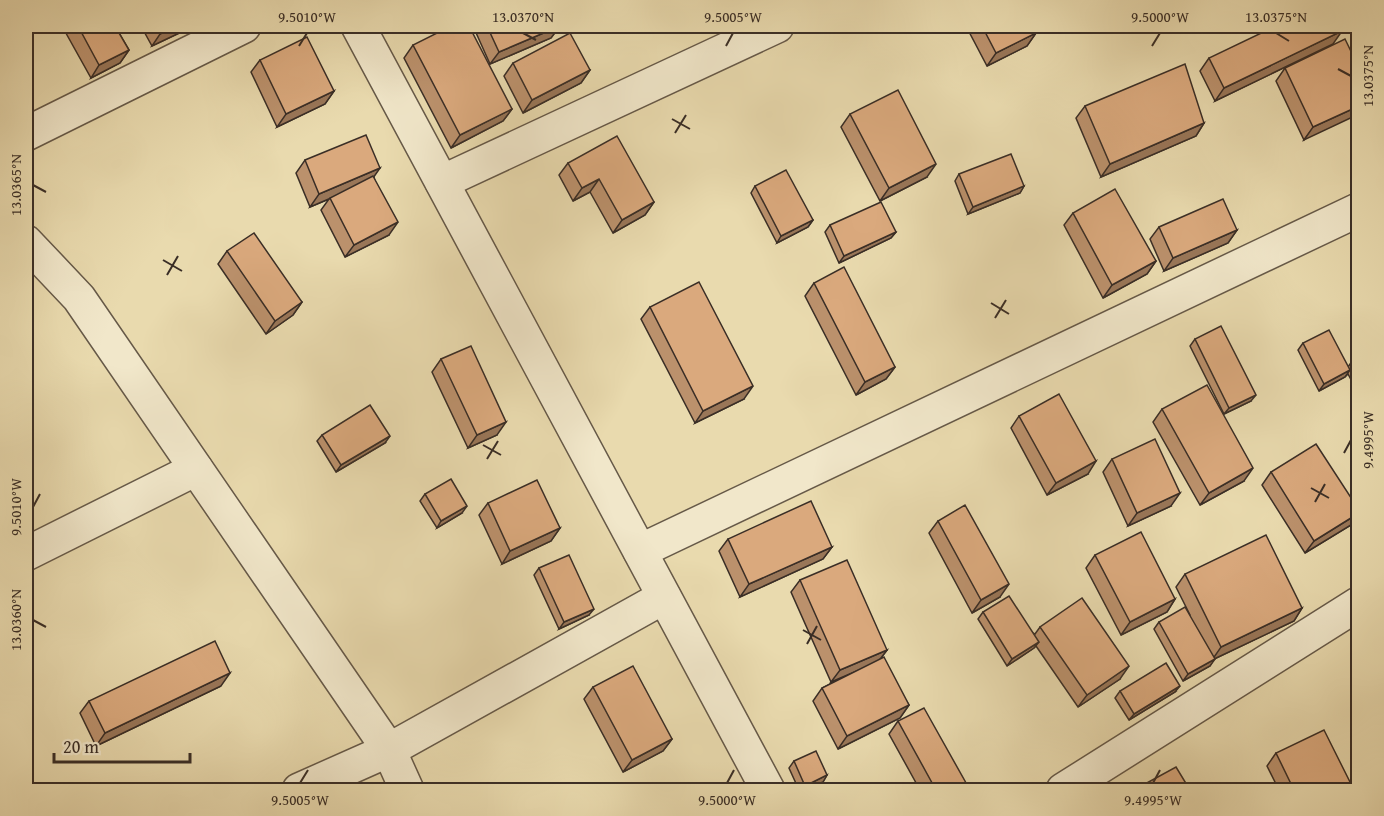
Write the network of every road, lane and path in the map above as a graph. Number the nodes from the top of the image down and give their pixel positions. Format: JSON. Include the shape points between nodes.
{"nodes":[{"id":1,"x":244,"y":26,"type":"edge"},
{"id":2,"x":358,"y":26,"type":"edge"},
{"id":3,"x":777,"y":26,"type":"edge"},
{"id":4,"x":26,"y":134,"type":"edge"},
{"id":5,"x":442,"y":182,"type":"junction"},
{"id":6,"x":1359,"y":210,"type":"edge"},
{"id":7,"x":26,"y":242,"type":"edge"},
{"id":8,"x":196,"y":469,"type":"junction"},
{"id":9,"x":640,"y":551,"type":"junction"},
{"id":10,"x":26,"y":554,"type":"edge"},
{"id":11,"x":664,"y":597,"type":"junction"},
{"id":12,"x":1359,"y":604,"type":"edge"},
{"id":13,"x":389,"y":750,"type":"junction"},
{"id":14,"x":299,"y":790,"type":"edge"},
{"id":15,"x":407,"y":790,"type":"edge"},
{"id":16,"x":768,"y":790,"type":"edge"},
{"id":17,"x":1063,"y":790,"type":"edge"}],
"edges":[{"from":1,"to":4,"type":"street"},
{"from":2,"to":5,"type":"street"},
{"from":3,"to":5,"type":"street"},
{"from":5,"to":9,"type":"street"},
{"from":6,"to":9,"type":"street"},
{"from":7,"to":8,"type":"street","via":[[79,298]]},
{"from":8,"to":10,"type":"street"},
{"from":8,"to":13,"type":"street"},
{"from":9,"to":11,"type":"street"},
{"from":11,"to":13,"type":"street"},
{"from":11,"to":16,"type":"street"},
{"from":12,"to":17,"type":"street"},
{"from":13,"to":14,"type":"street"},
{"from":13,"to":15,"type":"street"}]}
